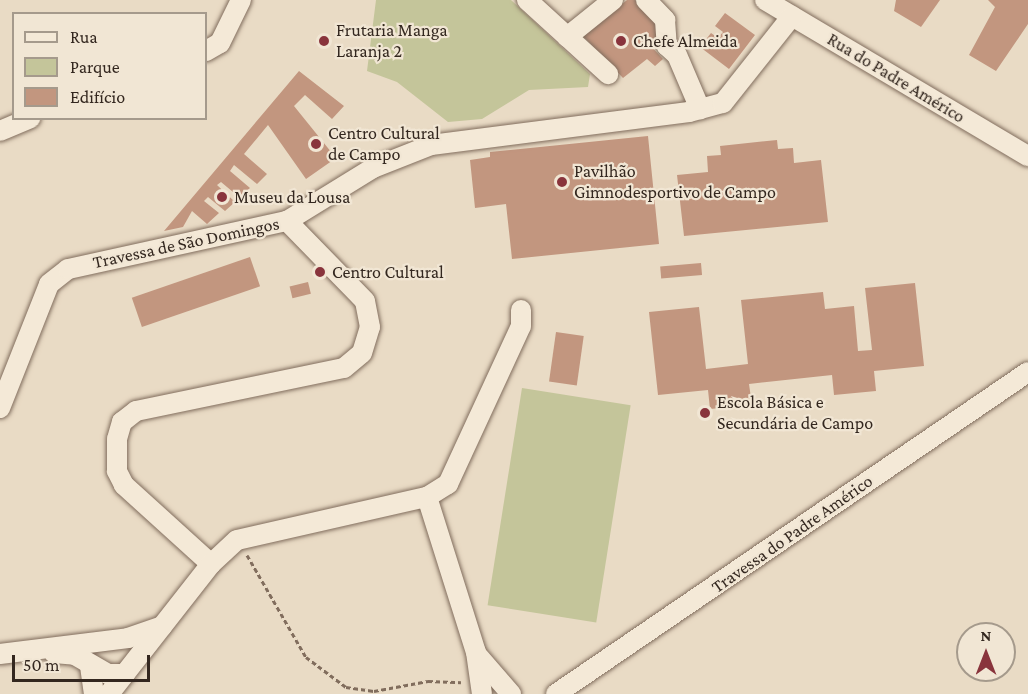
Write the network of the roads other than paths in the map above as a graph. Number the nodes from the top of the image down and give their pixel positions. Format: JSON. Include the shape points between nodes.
{"nodes":[{"id":1,"x":241,"y":0,"type":"edge"},
{"id":2,"x":527,"y":0,"type":"edge"},
{"id":3,"x":613,"y":0,"type":"edge"},
{"id":4,"x":646,"y":0,"type":"edge"},
{"id":5,"x":765,"y":0,"type":"edge"},
{"id":6,"x":792,"y":16,"type":"junction"},
{"id":7,"x":567,"y":37,"type":"junction"},
{"id":8,"x":207,"y":50,"type":"edge"},
{"id":9,"x":608,"y":74,"type":"dead end"},
{"id":10,"x":700,"y":109,"type":"junction"},
{"id":11,"x":25,"y":120,"type":"edge"},
{"id":12,"x":0,"y":131,"type":"edge"},
{"id":13,"x":1028,"y":156,"type":"edge"},
{"id":14,"x":286,"y":221,"type":"junction"},
{"id":15,"x":521,"y":310,"type":"dead end"},
{"id":16,"x":1028,"y":372,"type":"edge"},
{"id":17,"x":0,"y":408,"type":"edge"},
{"id":18,"x":427,"y":497,"type":"junction"},
{"id":19,"x":210,"y":564,"type":"junction"},
{"id":20,"x":163,"y":626,"type":"junction"},
{"id":21,"x":93,"y":642,"type":"junction"},
{"id":22,"x":30,"y":651,"type":"junction"},
{"id":23,"x":476,"y":652,"type":"junction"},
{"id":24,"x":0,"y":654,"type":"edge"},
{"id":25,"x":90,"y":666,"type":"junction"},
{"id":26,"x":125,"y":674,"type":"junction"},
{"id":27,"x":481,"y":688,"type":"edge"},
{"id":28,"x":94,"y":694,"type":"edge"},
{"id":29,"x":109,"y":694,"type":"edge"},
{"id":30,"x":508,"y":694,"type":"edge"},
{"id":31,"x":556,"y":694,"type":"edge"}],
"edges":[{"from":1,"to":8,"type":"street","via":[[220,43]]},
{"from":2,"to":7,"type":"street"},
{"from":3,"to":7,"type":"street"},
{"from":4,"to":10,"type":"street","via":[[665,20],[667,46],[677,55]]},
{"from":5,"to":6,"type":"street","name":"Rua do Padre Américo"},
{"from":6,"to":10,"type":"street","name":"Travessa de São Domingos","via":[[741,86],[723,103]]},
{"from":6,"to":13,"type":"street","name":"Rua do Padre Américo"},
{"from":7,"to":9,"type":"street"},
{"from":10,"to":14,"type":"street","name":"Travessa de São Domingos","via":[[430,145],[373,168]]},
{"from":11,"to":12,"type":"street"},
{"from":14,"to":17,"type":"street","name":"Travessa de São Domingos","via":[[68,269],[49,285]]},
{"from":14,"to":19,"type":"street","via":[[365,301],[370,327],[362,353],[344,368],[136,411],[122,422],[117,439],[117,471],[124,485]]},
{"from":15,"to":18,"type":"street","via":[[521,326],[448,484]]},
{"from":16,"to":31,"type":"street","name":"Travessa do Padre Américo"},
{"from":18,"to":19,"type":"street","via":[[237,540]]},
{"from":18,"to":23,"type":"street"},
{"from":19,"to":20,"type":"street"},
{"from":20,"to":21,"type":"street"},
{"from":20,"to":26,"type":"street"},
{"from":21,"to":22,"type":"street"},
{"from":21,"to":26,"type":"street","via":[[117,654]]},
{"from":22,"to":24,"type":"street"},
{"from":22,"to":25,"type":"street","via":[[75,655]]},
{"from":23,"to":27,"type":"street"},
{"from":23,"to":30,"type":"street"},
{"from":25,"to":26,"type":"street"},
{"from":25,"to":28,"type":"street"},
{"from":26,"to":29,"type":"street"}]}
